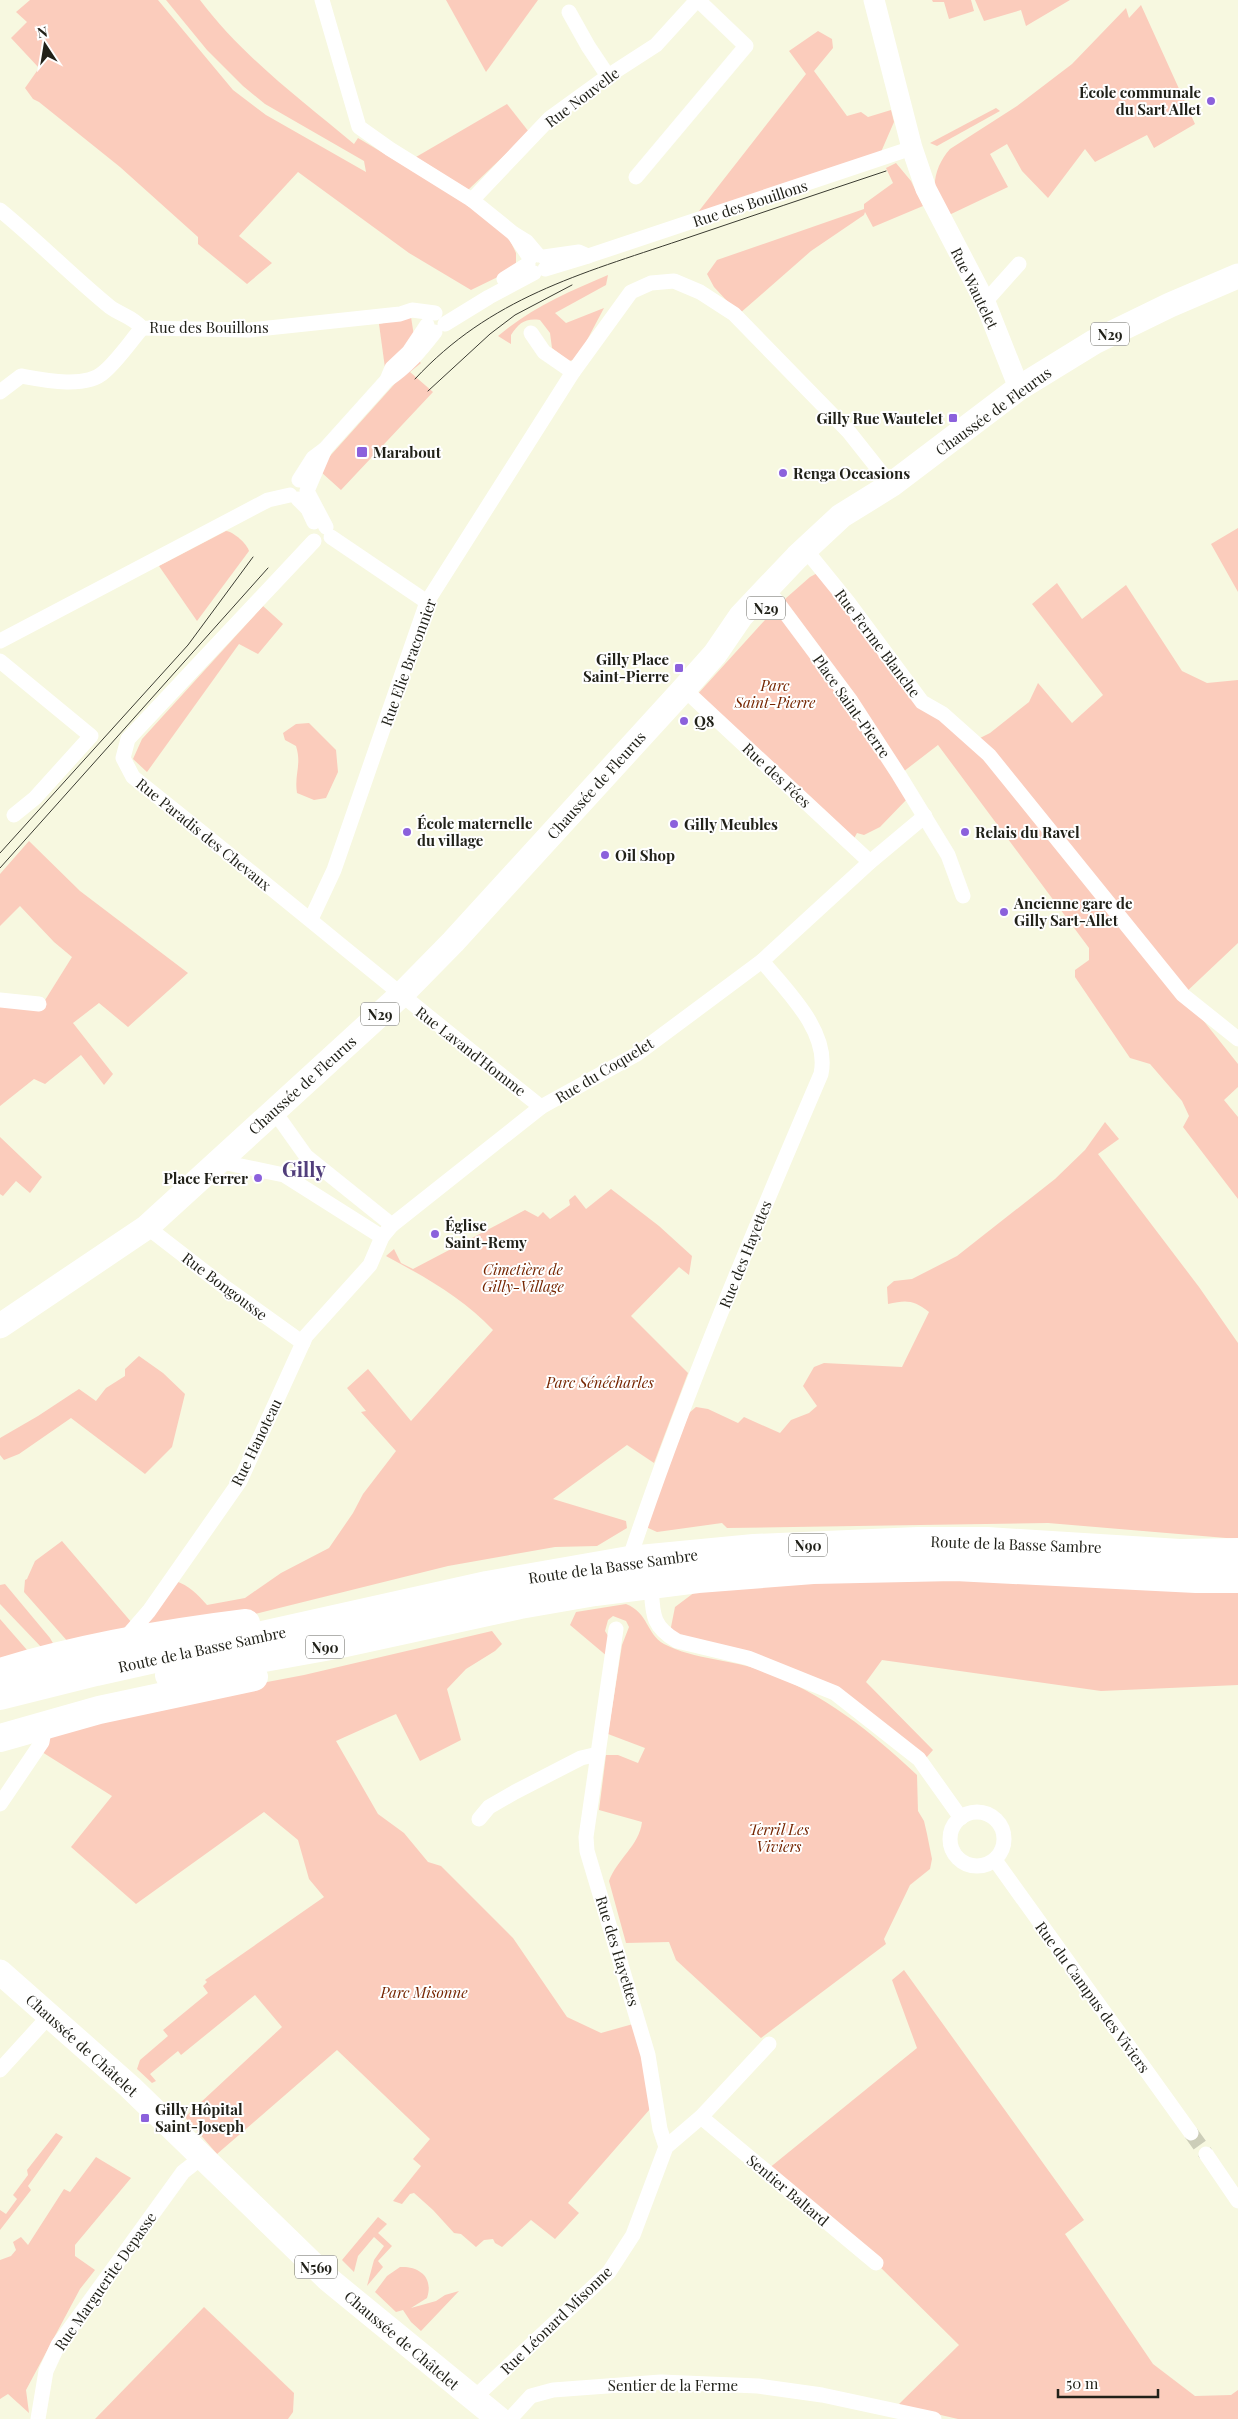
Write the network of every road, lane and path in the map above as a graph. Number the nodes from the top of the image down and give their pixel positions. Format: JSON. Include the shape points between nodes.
{"nodes":[{"id":1,"x":322,"y":0,"type":"edge"},
{"id":2,"x":697,"y":0,"type":"edge"},
{"id":3,"x":874,"y":0,"type":"edge"},
{"id":4,"x":569,"y":12,"type":"dead end"},
{"id":5,"x":608,"y":76,"type":"junction"},
{"id":6,"x":912,"y":148,"type":"junction"},
{"id":7,"x":636,"y":177,"type":"dead end"},
{"id":8,"x":472,"y":200,"type":"junction"},
{"id":9,"x":0,"y":210,"type":"edge"},
{"id":10,"x":537,"y":263,"type":"junction"},
{"id":11,"x":1019,"y":264,"type":"dead end"},
{"id":12,"x":1238,"y":276,"type":"edge"},
{"id":13,"x":1238,"y":284,"type":"edge"},
{"id":14,"x":1206,"y":290,"type":"junction"},
{"id":15,"x":985,"y":302,"type":"junction"},
{"id":16,"x":435,"y":322,"type":"junction"},
{"id":17,"x":142,"y":328,"type":"junction"},
{"id":18,"x":531,"y":333,"type":"dead end"},
{"id":19,"x":573,"y":372,"type":"junction"},
{"id":20,"x":3,"y":386,"type":"edge"},
{"id":21,"x":1019,"y":388,"type":"junction"},
{"id":22,"x":890,"y":485,"type":"junction"},
{"id":23,"x":298,"y":491,"type":"junction"},
{"id":24,"x":322,"y":533,"type":"junction"},
{"id":25,"x":810,"y":554,"type":"junction"},
{"id":26,"x":775,"y":599,"type":"junction"},
{"id":27,"x":427,"y":602,"type":"junction"},
{"id":28,"x":0,"y":641,"type":"edge"},
{"id":29,"x":715,"y":654,"type":"junction"},
{"id":30,"x":0,"y":661,"type":"edge"},
{"id":31,"x":684,"y":689,"type":"junction"},
{"id":32,"x":14,"y":815,"type":"dead end"},
{"id":33,"x":925,"y":816,"type":"junction"},
{"id":34,"x":870,"y":862,"type":"junction"},
{"id":35,"x":963,"y":896,"type":"dead end"},
{"id":36,"x":311,"y":919,"type":"junction"},
{"id":37,"x":762,"y":961,"type":"junction"},
{"id":38,"x":400,"y":996,"type":"junction"},
{"id":39,"x":0,"y":1000,"type":"edge"},
{"id":40,"x":40,"y":1004,"type":"dead end"},
{"id":41,"x":1238,"y":1039,"type":"edge"},
{"id":42,"x":541,"y":1107,"type":"junction"},
{"id":43,"x":274,"y":1111,"type":"junction"},
{"id":44,"x":217,"y":1161,"type":"junction"},
{"id":45,"x":392,"y":1225,"type":"junction"},
{"id":46,"x":147,"y":1227,"type":"junction"},
{"id":47,"x":382,"y":1237,"type":"junction"},
{"id":48,"x":0,"y":1326,"type":"edge"},
{"id":49,"x":303,"y":1343,"type":"junction"},
{"id":50,"x":1238,"y":1552,"type":"edge"},
{"id":51,"x":629,"y":1560,"type":"junction"},
{"id":52,"x":1238,"y":1579,"type":"edge"},
{"id":53,"x":651,"y":1584,"type":"junction"},
{"id":54,"x":387,"y":1607,"type":"junction"},
{"id":55,"x":414,"y":1628,"type":"junction"},
{"id":56,"x":616,"y":1630,"type":"dead end"},
{"id":57,"x":121,"y":1644,"type":"junction"},
{"id":58,"x":0,"y":1672,"type":"edge"},
{"id":59,"x":0,"y":1696,"type":"edge"},
{"id":60,"x":0,"y":1716,"type":"edge"},
{"id":61,"x":45,"y":1725,"type":"junction"},
{"id":62,"x":0,"y":1738,"type":"edge"},
{"id":63,"x":598,"y":1754,"type":"junction"},
{"id":64,"x":0,"y":1804,"type":"edge"},
{"id":65,"x":961,"y":1818,"type":"junction"},
{"id":66,"x":479,"y":1819,"type":"dead end"},
{"id":67,"x":995,"y":1860,"type":"junction"},
{"id":68,"x":0,"y":1972,"type":"edge"},
{"id":69,"x":49,"y":2016,"type":"junction"},
{"id":70,"x":770,"y":2044,"type":"dead end"},
{"id":71,"x":0,"y":2070,"type":"edge"},
{"id":72,"x":701,"y":2117,"type":"junction"},
{"id":73,"x":1191,"y":2133,"type":"tunnel mouth"},
{"id":74,"x":666,"y":2147,"type":"junction"},
{"id":75,"x":1206,"y":2154,"type":"tunnel mouth"},
{"id":76,"x":201,"y":2158,"type":"junction"},
{"id":77,"x":1238,"y":2201,"type":"edge"},
{"id":78,"x":876,"y":2263,"type":"dead end"},
{"id":79,"x":491,"y":2414,"type":"edge"},
{"id":80,"x":38,"y":2419,"type":"edge"},
{"id":81,"x":934,"y":2419,"type":"edge"}],
"edges":[{"from":1,"to":8,"type":"street","via":[[359,127]]},
{"from":2,"to":5,"type":"street","name":"Rue Nouvelle","via":[[656,44]]},
{"from":2,"to":7,"type":"street","name":"Rue Nouvelle","via":[[746,46]]},
{"from":3,"to":6,"type":"street"},
{"from":4,"to":5,"type":"street"},
{"from":5,"to":8,"type":"street","name":"Rue Nouvelle","via":[[550,118]]},
{"from":6,"to":10,"type":"street","name":"Rue des Bouillons","via":[[588,256]]},
{"from":6,"to":15,"type":"street","name":"Rue Wautelet","via":[[926,189]]},
{"from":8,"to":10,"type":"street","via":[[527,242]]},
{"from":9,"to":17,"type":"street","name":"Rue des Bouillons","via":[[112,308]]},
{"from":10,"to":16,"type":"street","name":"Rue des Bouillons","via":[[489,297]]},
{"from":11,"to":15,"type":"street"},
{"from":12,"to":14,"type":"main road","name":"Chaussée de Fleurus","number":"N29"},
{"from":13,"to":14,"type":"main road","name":"Chaussée de Fleurus","number":"N29"},
{"from":14,"to":21,"type":"main road","name":"Chaussée de Fleurus","number":"N29","via":[[1094,342]]},
{"from":15,"to":21,"type":"street","name":"Rue Wautelet"},
{"from":16,"to":17,"type":"street","name":"Rue des Bouillons","via":[[400,314],[250,330]]},
{"from":16,"to":23,"type":"street","via":[[324,449]]},
{"from":17,"to":20,"type":"street","via":[[104,373],[94,378],[62,382],[21,376]]},
{"from":18,"to":19,"type":"street","via":[[544,352]]},
{"from":19,"to":22,"type":"street","name":"Rue Elie Braconnier","via":[[631,292],[651,283],[674,281],[700,292],[740,320],[849,432]]},
{"from":19,"to":27,"type":"street","name":"Rue Elie Braconnier"},
{"from":21,"to":22,"type":"main road","name":"Chaussée de Fleurus","number":"N29"},
{"from":22,"to":25,"type":"main road","name":"Chaussée de Fleurus","number":"N29","via":[[841,516]]},
{"from":23,"to":24,"type":"street"},
{"from":23,"to":28,"type":"street","via":[[268,500]]},
{"from":24,"to":27,"type":"street"},
{"from":24,"to":36,"type":"street","name":"Rue Paradis des Chevaux","via":[[128,739],[123,758],[133,777]]},
{"from":25,"to":26,"type":"main road","name":"Chaussée de Fleurus","number":"N29"},
{"from":25,"to":29,"type":"main road","name":"Chaussée de Fleurus","number":"N29","via":[[740,616]]},
{"from":25,"to":41,"type":"street","name":"Rue Ferme Blanche","via":[[922,702],[965,731],[996,762],[1182,995]]},
{"from":26,"to":29,"type":"main road","name":"Chaussée de Fleurus","number":"N29"},
{"from":26,"to":33,"type":"street","name":"Place Saint-Pierre","via":[[851,701]]},
{"from":27,"to":36,"type":"street","name":"Rue Elie Braconnier","via":[[334,870]]},
{"from":29,"to":31,"type":"main road","name":"Chaussée de Fleurus","number":"N29"},
{"from":30,"to":32,"type":"street","via":[[91,736],[35,798]]},
{"from":31,"to":34,"type":"street","name":"Rue des Fées"},
{"from":31,"to":38,"type":"main road","name":"Chaussée de Fleurus","number":"N29"},
{"from":33,"to":34,"type":"street","name":"Rue du Coquelet"},
{"from":33,"to":35,"type":"street","name":"Place Saint-Pierre","via":[[948,854]]},
{"from":34,"to":37,"type":"street","name":"Rue du Coquelet"},
{"from":36,"to":38,"type":"street","name":"Rue Paradis des Chevaux"},
{"from":37,"to":42,"type":"street","name":"Rue du Coquelet","via":[[636,1054]]},
{"from":37,"to":51,"type":"street","name":"Rue des Hayettes","via":[[815,1029],[823,1056],[822,1069],[687,1397]]},
{"from":38,"to":42,"type":"street","name":"Rue Lavand'Homme"},
{"from":38,"to":43,"type":"main road","name":"Chaussée de Fleurus","number":"N29"},
{"from":39,"to":40,"type":"street"},
{"from":42,"to":45,"type":"street","name":"Rue du Coquelet"},
{"from":43,"to":44,"type":"main road","name":"Chaussée de Fleurus","number":"N29"},
{"from":43,"to":45,"type":"street","via":[[306,1156]]},
{"from":44,"to":46,"type":"main road","name":"Chaussée de Fleurus","number":"N29"},
{"from":44,"to":47,"type":"street","via":[[284,1174]]},
{"from":45,"to":47,"type":"street","name":"Rue du Coquelet"},
{"from":46,"to":48,"type":"main road","name":"Chaussée de Fleurus","number":"N29"},
{"from":46,"to":49,"type":"street","name":"Rue Bongousse"},
{"from":47,"to":49,"type":"street","name":"Rue Hanoteau","via":[[370,1265]]},
{"from":49,"to":57,"type":"street","name":"Rue Hanoteau","via":[[240,1480],[149,1611]]},
{"from":50,"to":51,"type":"highway","name":"Route de la Basse Sambre","number":"N90","via":[[1180,1552],[987,1541],[898,1541],[754,1548]]},
{"from":51,"to":54,"type":"highway","name":"Route de la Basse Sambre","number":"N90","via":[[487,1585]]},
{"from":52,"to":53,"type":"highway","name":"Route de la Basse Sambre","number":"N90","via":[[955,1567],[787,1572]]},
{"from":53,"to":55,"type":"highway","name":"Route de la Basse Sambre","number":"N90","via":[[520,1605]]},
{"from":53,"to":65,"type":"street","via":[[654,1619],[659,1629],[669,1637],[748,1658],[835,1693],[919,1759]]},
{"from":54,"to":57,"type":"highway","via":[[200,1629]]},
{"from":54,"to":59,"type":"highway","name":"Route de la Basse Sambre","number":"N90"},
{"from":55,"to":60,"type":"highway","name":"Route de la Basse Sambre","number":"N90","via":[[176,1673],[50,1701]]},
{"from":55,"to":61,"type":"highway","via":[[344,1653],[226,1684],[99,1710]]},
{"from":56,"to":63,"type":"street","name":"Rue des Hayettes"},
{"from":57,"to":58,"type":"highway"},
{"from":61,"to":62,"type":"highway"},
{"from":61,"to":64,"type":"street","via":[[42,1742]]},
{"from":63,"to":66,"type":"street","via":[[581,1758],[516,1792],[489,1807]]},
{"from":63,"to":74,"type":"street","name":"Rue des Hayettes","via":[[586,1837],[587,1851],[648,2055]]},
{"from":65,"to":67,"type":"street","via":[[978,1812],[996,1819],[1004,1835],[1001,1853]]},
{"from":65,"to":67,"type":"street","via":[[950,1840],[956,1856],[970,1865]]},
{"from":67,"to":73,"type":"street","name":"Rue du Campus des Viviers"},
{"from":68,"to":69,"type":"main road","name":"Chaussée de Châtelet","number":"N569"},
{"from":69,"to":71,"type":"street"},
{"from":69,"to":76,"type":"main road","name":"Chaussée de Châtelet","number":"N569","via":[[130,2087]]},
{"from":70,"to":72,"type":"street","name":"Rue Léonard Misonne"},
{"from":72,"to":74,"type":"street","name":"Rue Léonard Misonne"},
{"from":72,"to":78,"type":"street","name":"Sentier Baltard"},
{"from":74,"to":79,"type":"street","name":"Rue Léonard Misonne","via":[[633,2235],[609,2272]]},
{"from":75,"to":77,"type":"street"},
{"from":76,"to":79,"type":"main road","name":"Chaussée de Châtelet","number":"N569","via":[[328,2279]]},
{"from":76,"to":80,"type":"street","name":"Rue Marguerite Depasse","via":[[183,2172],[58,2345],[46,2371]]},
{"from":79,"to":81,"type":"street","name":"Sentier de la Ferme","via":[[553,2390],[661,2382],[758,2386],[822,2395]]}]}
